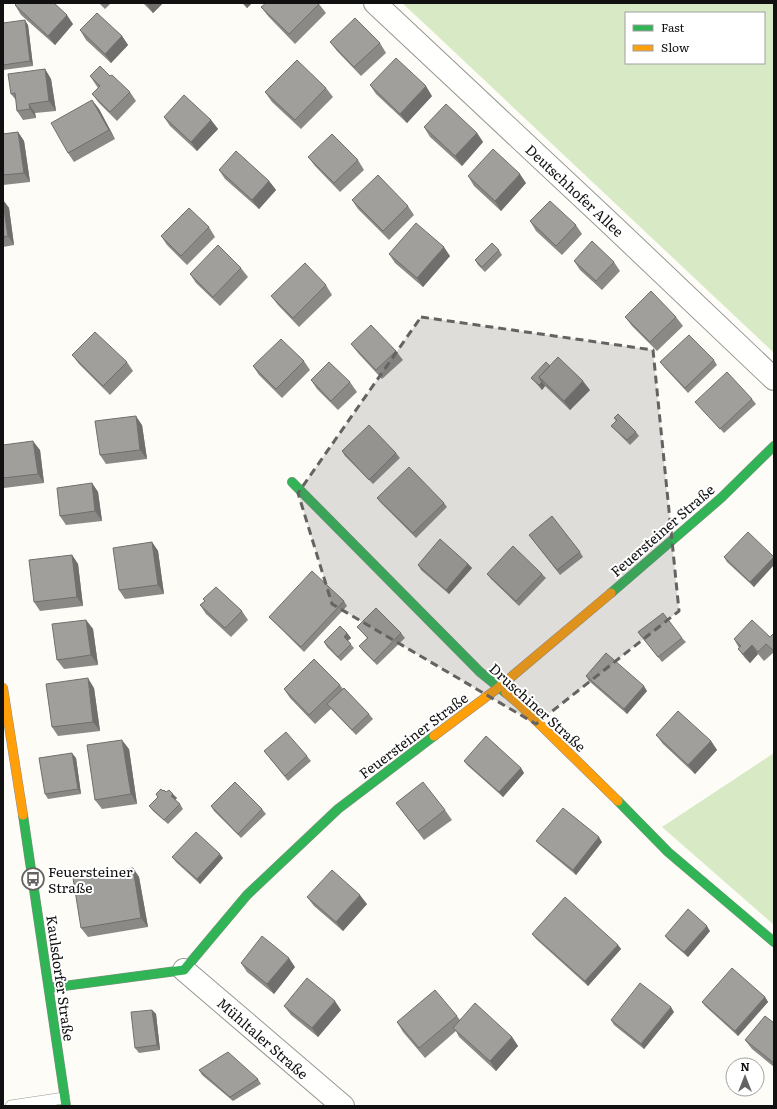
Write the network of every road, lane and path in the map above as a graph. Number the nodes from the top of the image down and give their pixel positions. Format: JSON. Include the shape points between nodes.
{"nodes":[{"id":1,"x":375,"y":3,"type":"edge"},
{"id":2,"x":774,"y":379,"type":"edge"},
{"id":3,"x":774,"y":446,"type":"edge"},
{"id":4,"x":292,"y":482,"type":"dead end"},
{"id":5,"x":3,"y":688,"type":"edge"},
{"id":6,"x":498,"y":688,"type":"junction"},
{"id":7,"x":774,"y":942,"type":"edge"},
{"id":8,"x":184,"y":970,"type":"junction"},
{"id":9,"x":49,"y":988,"type":"junction"},
{"id":10,"x":65,"y":1102,"type":"edge"},
{"id":11,"x":12,"y":1106,"type":"edge"},
{"id":12,"x":343,"y":1106,"type":"edge"}],
"edges":[{"from":1,"to":2,"type":"street","name":"Deutschhofer Allee"},
{"from":3,"to":6,"type":"street","name":"Feuersteiner Straße","via":[[720,498]]},
{"from":4,"to":6,"type":"street","name":"Druschiner Straße"},
{"from":5,"to":9,"type":"street","name":"Kaulsdorfer Straße"},
{"from":6,"to":7,"type":"street","name":"Druschiner Straße","via":[[519,704],[668,852]]},
{"from":6,"to":8,"type":"street","name":"Feuersteiner Straße","via":[[338,809],[247,895]]},
{"from":8,"to":9,"type":"street"},
{"from":8,"to":12,"type":"street","name":"Mühltaler Straße"},
{"from":9,"to":10,"type":"street","name":"Kaulsdorfer Straße"},
{"from":10,"to":11,"type":"lane"}]}
